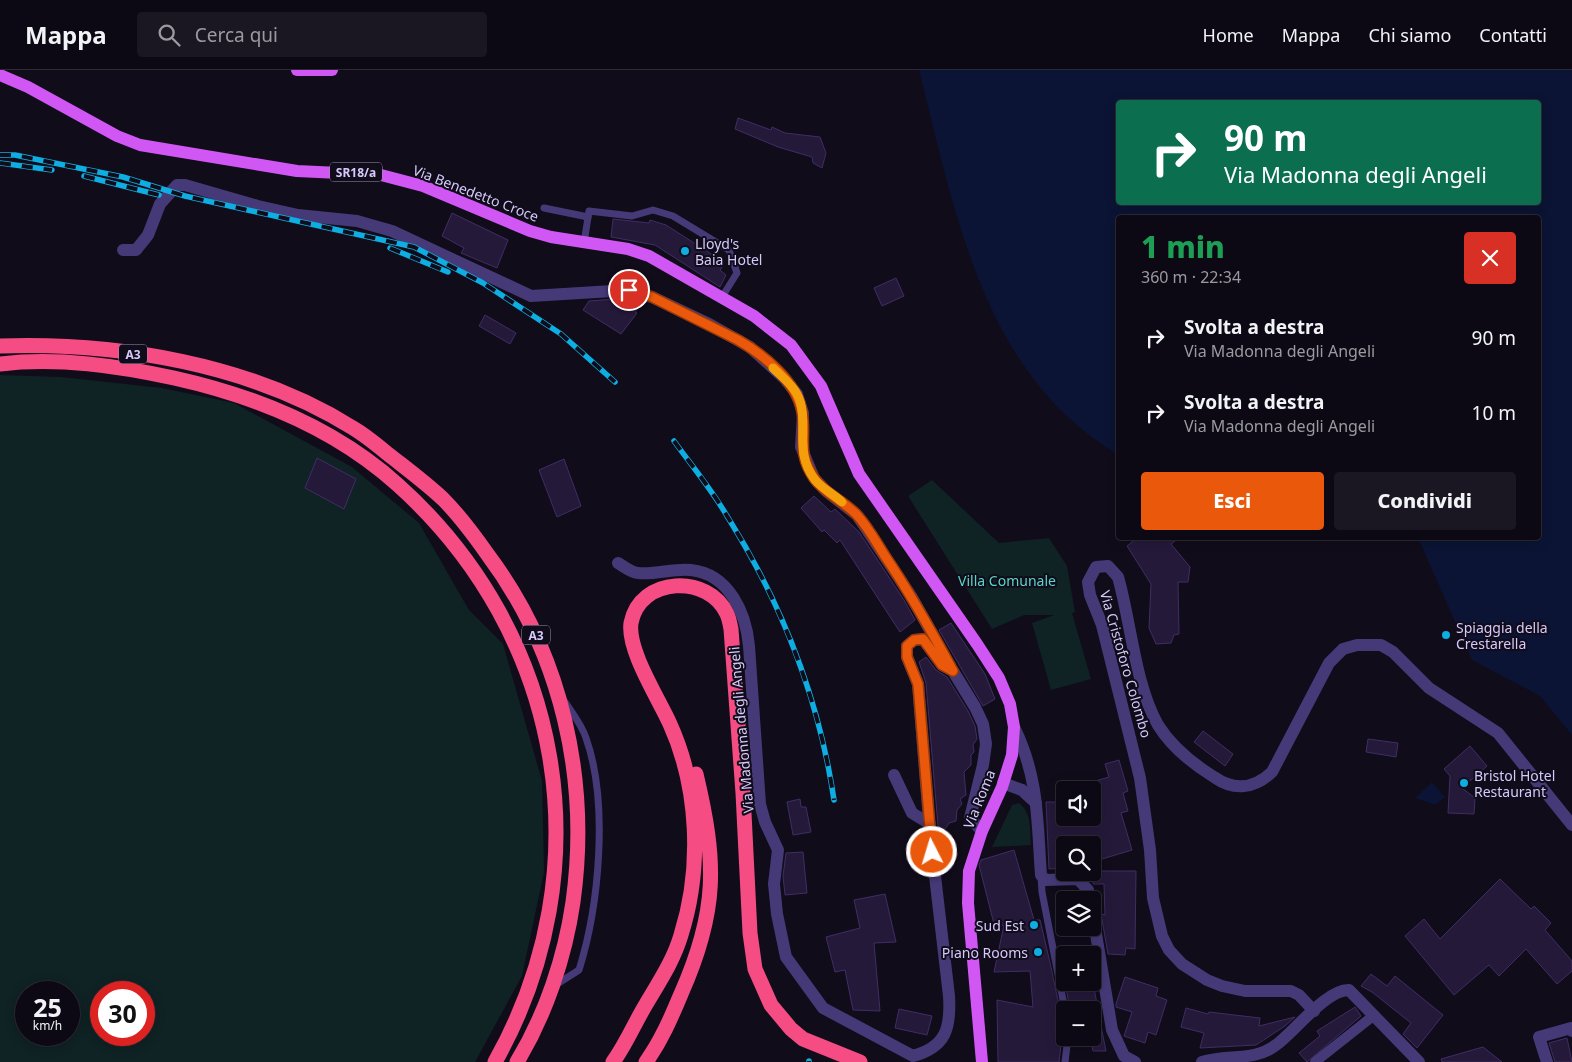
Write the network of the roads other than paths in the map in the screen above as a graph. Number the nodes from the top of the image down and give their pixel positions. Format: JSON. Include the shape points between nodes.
{"nodes":[{"id":1,"x":297,"y":70,"type":"edge"},
{"id":2,"x":332,"y":70,"type":"edge"},
{"id":3,"x":0,"y":76,"type":"edge"},
{"id":4,"x":544,"y":208,"type":"dead end"},
{"id":5,"x":588,"y":217,"type":"junction"},
{"id":6,"x":584,"y":243,"type":"junction"},
{"id":7,"x":123,"y":250,"type":"dead end"},
{"id":8,"x":722,"y":297,"type":"junction"},
{"id":9,"x":0,"y":346,"type":"edge"},
{"id":10,"x":0,"y":364,"type":"edge"},
{"id":11,"x":618,"y":563,"type":"dead end"},
{"id":12,"x":953,"y":671,"type":"junction"},
{"id":13,"x":556,"y":690,"type":"junction"},
{"id":14,"x":671,"y":726,"type":"junction"},
{"id":15,"x":1014,"y":727,"type":"junction"},
{"id":16,"x":894,"y":775,"type":"dead end"},
{"id":17,"x":1003,"y":783,"type":"junction"},
{"id":18,"x":1036,"y":803,"type":"junction"},
{"id":19,"x":930,"y":824,"type":"junction"},
{"id":20,"x":1572,"y":825,"type":"edge"},
{"id":21,"x":982,"y":831,"type":"junction"},
{"id":22,"x":1041,"y":875,"type":"junction"},
{"id":23,"x":1088,"y":891,"type":"edge"},
{"id":24,"x":1096,"y":936,"type":"edge"},
{"id":25,"x":552,"y":987,"type":"junction"},
{"id":26,"x":1063,"y":1001,"type":"edge"},
{"id":27,"x":1314,"y":1010,"type":"junction"},
{"id":28,"x":1372,"y":1016,"type":"junction"},
{"id":29,"x":1572,"y":1031,"type":"edge"},
{"id":30,"x":1067,"y":1046,"type":"edge"},
{"id":31,"x":1407,"y":1048,"type":"junction"},
{"id":32,"x":496,"y":1062,"type":"edge"},
{"id":33,"x":517,"y":1062,"type":"edge"},
{"id":34,"x":613,"y":1062,"type":"edge"},
{"id":35,"x":646,"y":1062,"type":"edge"},
{"id":36,"x":860,"y":1062,"type":"edge"},
{"id":37,"x":982,"y":1062,"type":"edge"},
{"id":38,"x":1065,"y":1062,"type":"edge"},
{"id":39,"x":1135,"y":1062,"type":"edge"},
{"id":40,"x":1202,"y":1062,"type":"edge"},
{"id":41,"x":1315,"y":1062,"type":"edge"},
{"id":42,"x":1406,"y":1062,"type":"edge"},
{"id":43,"x":1419,"y":1062,"type":"edge"},
{"id":44,"x":1548,"y":1062,"type":"edge"}],
"edges":[{"from":1,"to":2,"type":"main road"},
{"from":3,"to":6,"type":"main road","name":"Via Benedetto Croce","number":"SR18/a","via":[[28,86],[117,136],[140,145],[297,171],[381,175],[423,186],[530,231]]},
{"from":4,"to":5,"type":"lane"},
{"from":5,"to":6,"type":"lane"},
{"from":5,"to":8,"type":"lane","via":[[589,211],[632,216],[653,210],[673,216],[729,250],[737,273]]},
{"from":6,"to":8,"type":"main road","name":"Via Benedetto Croce","number":"SR18/a","via":[[628,249],[649,256]]},
{"from":7,"to":12,"type":"street","name":"Via Madonna degli Angeli","via":[[136,250],[148,236],[160,204],[177,185],[184,184],[258,206],[298,215],[357,221],[392,231],[531,296],[629,290],[652,297],[709,324],[750,347],[797,394],[803,413],[802,447],[814,478],[857,515],[928,625]]},
{"from":8,"to":15,"type":"main road","number":"SR18/a","via":[[779,334],[809,368],[821,386],[859,474],[999,678],[1010,704]]},
{"from":9,"to":13,"type":"highway","number":"A3","via":[[78,347],[216,369],[314,407],[354,428],[424,481],[469,527],[506,578],[536,633]]},
{"from":10,"to":32,"type":"highway","number":"A3","via":[[49,361],[116,367],[216,387],[260,403],[350,449],[397,484],[469,563],[515,642],[536,698],[548,741],[557,804],[556,870],[547,930],[526,999]]},
{"from":11,"to":19,"type":"street","name":"Via Madonna degli Angeli","via":[[637,574],[699,571],[721,583],[737,602],[747,627],[760,804],[778,850],[774,884],[786,957],[823,1008],[913,1056],[936,1046],[949,1018]]},
{"from":12,"to":19,"type":"street","name":"Via Madonna degli Angeli","via":[[942,665],[923,639],[914,640],[907,646],[907,657],[918,684]]},
{"from":12,"to":21,"type":"street","name":"Via Madonna degli Angeli","via":[[975,707],[986,744],[970,818]]},
{"from":13,"to":25,"type":"highway","number":"A3","via":[[574,764],[578,837],[570,923]]},
{"from":13,"to":25,"type":"lane","via":[[587,739],[595,779],[598,840],[593,914],[579,970]]},
{"from":14,"to":34,"type":"highway","via":[[690,789],[694,839],[690,903],[681,937],[669,964]]},
{"from":14,"to":35,"type":"highway","via":[[691,755],[696,771],[711,847],[712,880],[703,940],[665,1032]]},
{"from":14,"to":36,"type":"highway","via":[[638,657],[631,623],[648,594],[677,585],[692,586],[719,602],[731,629],[755,969],[762,988],[791,1030],[804,1039]]},
{"from":15,"to":17,"type":"main road","name":"Via Roma","number":"SR18/a","via":[[1012,755]]},
{"from":15,"to":18,"type":"street","via":[[1027,752]]},
{"from":16,"to":19,"type":"street","via":[[912,813]]},
{"from":17,"to":18,"type":"street","via":[[1022,790]]},
{"from":17,"to":21,"type":"main road","name":"Via Roma","number":"SR18/a"},
{"from":18,"to":22,"type":"street"},
{"from":20,"to":27,"type":"street","name":"Via Cristoforo Colombo","via":[[1498,733],[1429,688],[1393,652],[1380,645],[1343,649],[1330,663],[1272,772],[1256,784],[1228,786],[1190,760],[1158,725],[1144,686],[1118,577],[1108,566],[1096,567],[1088,582],[1090,595],[1102,625],[1138,770],[1150,850],[1153,898],[1162,936],[1182,964],[1207,980],[1245,990],[1291,991]]},
{"from":21,"to":37,"type":"main road","name":"Via Roma","number":"SR18/a","via":[[969,871],[968,903]]},
{"from":22,"to":23,"type":"street","via":[[1045,880],[1078,879]]},
{"from":22,"to":26,"type":"lane"},
{"from":24,"to":39,"type":"street","via":[[1112,1030],[1124,1056]]},
{"from":25,"to":33,"type":"highway","number":"A3"},
{"from":27,"to":28,"type":"street","via":[[1341,991],[1350,990]]},
{"from":27,"to":40,"type":"street","via":[[1267,1052]]},
{"from":28,"to":31,"type":"street"},
{"from":28,"to":41,"type":"street"},
{"from":29,"to":44,"type":"street","via":[[1571,1028],[1540,1036]]},
{"from":30,"to":38,"type":"lane"},
{"from":31,"to":42,"type":"street"},
{"from":31,"to":43,"type":"street"}]}
